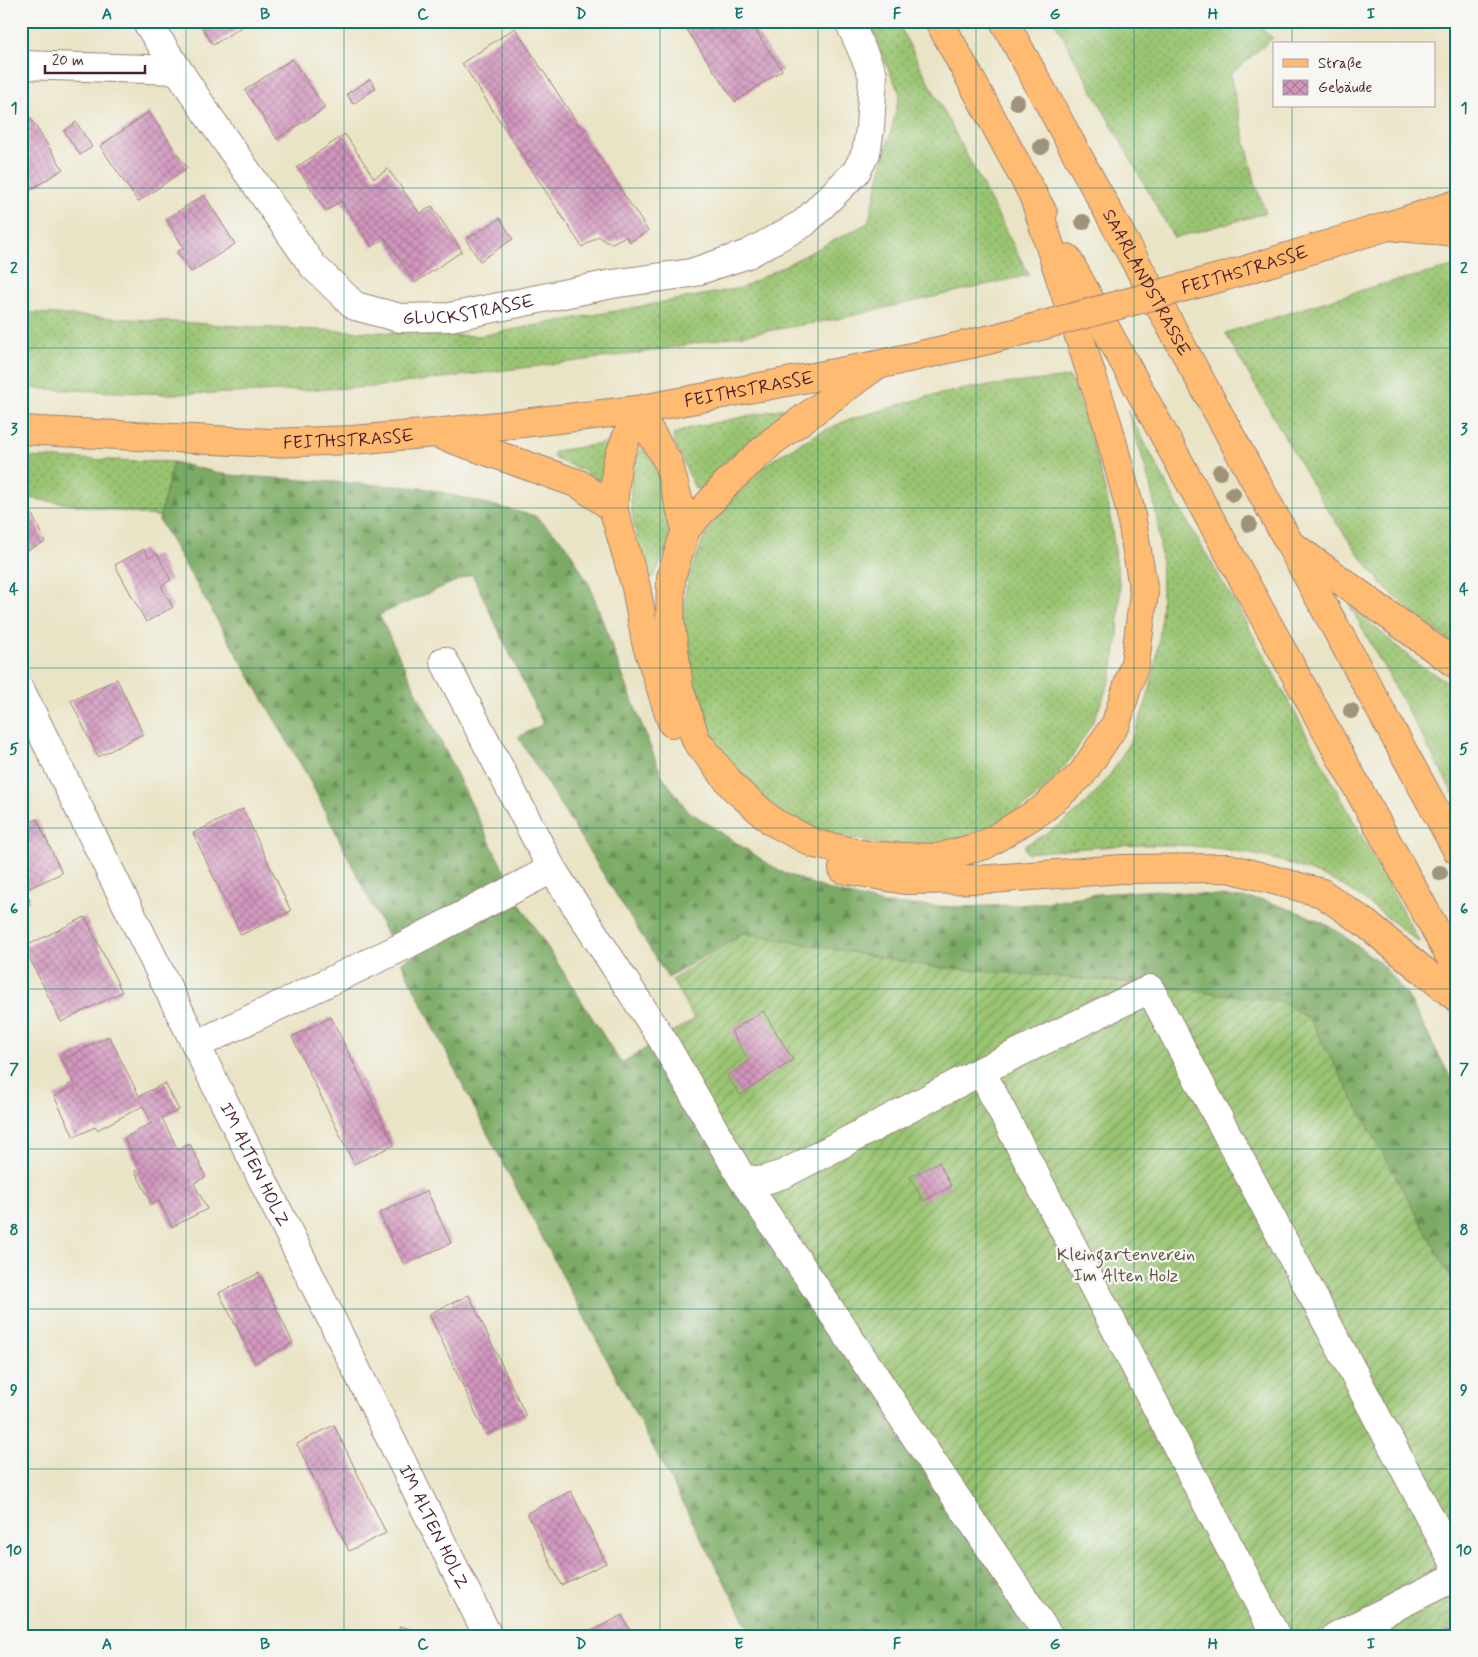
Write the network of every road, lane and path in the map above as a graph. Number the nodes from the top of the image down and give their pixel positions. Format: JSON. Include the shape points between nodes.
{"nodes":[{"id":1,"x":146,"y":21,"type":"edge"},
{"id":2,"x":849,"y":21,"type":"edge"},
{"id":3,"x":939,"y":21,"type":"edge"},
{"id":4,"x":1004,"y":21,"type":"edge"},
{"id":5,"x":21,"y":65,"type":"edge"},
{"id":6,"x":178,"y":70,"type":"junction"},
{"id":7,"x":1034,"y":197,"type":"junction"},
{"id":8,"x":1457,"y":204,"type":"edge"},
{"id":9,"x":1388,"y":226,"type":"junction"},
{"id":10,"x":1457,"y":232,"type":"edge"},
{"id":11,"x":877,"y":365,"type":"junction"},
{"id":12,"x":637,"y":410,"type":"junction"},
{"id":13,"x":21,"y":430,"type":"edge"},
{"id":14,"x":435,"y":433,"type":"junction"},
{"id":15,"x":613,"y":508,"type":"junction"},
{"id":16,"x":686,"y":529,"type":"junction"},
{"id":17,"x":1289,"y":543,"type":"junction"},
{"id":18,"x":444,"y":661,"type":"dead end"},
{"id":19,"x":1457,"y":665,"type":"edge"},
{"id":20,"x":21,"y":691,"type":"edge"},
{"id":21,"x":1457,"y":850,"type":"edge"},
{"id":22,"x":552,"y":869,"type":"junction"},
{"id":23,"x":1457,"y":969,"type":"edge"},
{"id":24,"x":1457,"y":998,"type":"edge"},
{"id":25,"x":196,"y":1045,"type":"junction"},
{"id":26,"x":981,"y":1071,"type":"junction"},
{"id":27,"x":742,"y":1178,"type":"junction"},
{"id":28,"x":1457,"y":1568,"type":"edge"},
{"id":29,"x":1457,"y":1576,"type":"edge"},
{"id":30,"x":488,"y":1636,"type":"edge"},
{"id":31,"x":1049,"y":1636,"type":"edge"},
{"id":32,"x":1276,"y":1636,"type":"edge"},
{"id":33,"x":1336,"y":1636,"type":"edge"}],
"edges":[{"from":1,"to":6,"type":"street","name":"GLUCKSTRASSE"},
{"from":2,"to":6,"type":"street","name":"GLUCKSTRASSE","via":[[873,75],[866,153],[856,172],[804,223],[748,254],[691,273],[612,284],[450,317],[400,318],[355,306],[312,266]]},
{"from":3,"to":7,"type":"main road"},
{"from":4,"to":17,"type":"main road","name":"SAARLANDSTRASSE"},
{"from":5,"to":6,"type":"street"},
{"from":7,"to":16,"type":"main road","via":[[1108,426],[1130,509],[1144,593],[1135,663],[1116,722],[1082,774],[1043,809],[986,845],[936,858],[872,856],[824,846],[773,822],[734,788],[696,740],[679,688],[670,620],[671,577]]},
{"from":7,"to":23,"type":"main road"},
{"from":8,"to":9,"type":"main road","name":"FEITHSTRASSE"},
{"from":9,"to":10,"type":"main road"},
{"from":9,"to":11,"type":"main road","name":"FEITHSTRASSE","bridge":true,"via":[[1226,276],[992,339]]},
{"from":11,"to":12,"type":"main road","name":"FEITHSTRASSE"},
{"from":11,"to":16,"type":"main road","via":[[772,441],[728,482]]},
{"from":12,"to":14,"type":"main road","name":"FEITHSTRASSE"},
{"from":12,"to":15,"type":"main road","via":[[617,462]]},
{"from":12,"to":16,"type":"main road","via":[[668,462]]},
{"from":13,"to":14,"type":"main road","name":"FEITHSTRASSE","via":[[272,443]]},
{"from":14,"to":15,"type":"main road","via":[[579,484]]},
{"from":15,"to":24,"type":"main road","via":[[636,588],[646,642],[682,748],[726,802],[798,856],[849,871],[905,880],[992,879],[1121,869],[1230,868],[1322,893],[1365,923]]},
{"from":17,"to":19,"type":"main road"},
{"from":17,"to":21,"type":"main road","name":"SAARLANDSTRASSE"},
{"from":18,"to":22,"type":"street"},
{"from":20,"to":25,"type":"street","name":"IM ALTEN HOLZ"},
{"from":22,"to":25,"type":"street","via":[[402,947]]},
{"from":22,"to":27,"type":"street","via":[[662,1039]]},
{"from":25,"to":30,"type":"street","name":"IM ALTEN HOLZ"},
{"from":26,"to":27,"type":"street","via":[[784,1174],[760,1181]]},
{"from":26,"to":28,"type":"street","via":[[1150,989]]},
{"from":26,"to":32,"type":"street"},
{"from":27,"to":31,"type":"street"},
{"from":29,"to":33,"type":"street"}]}
